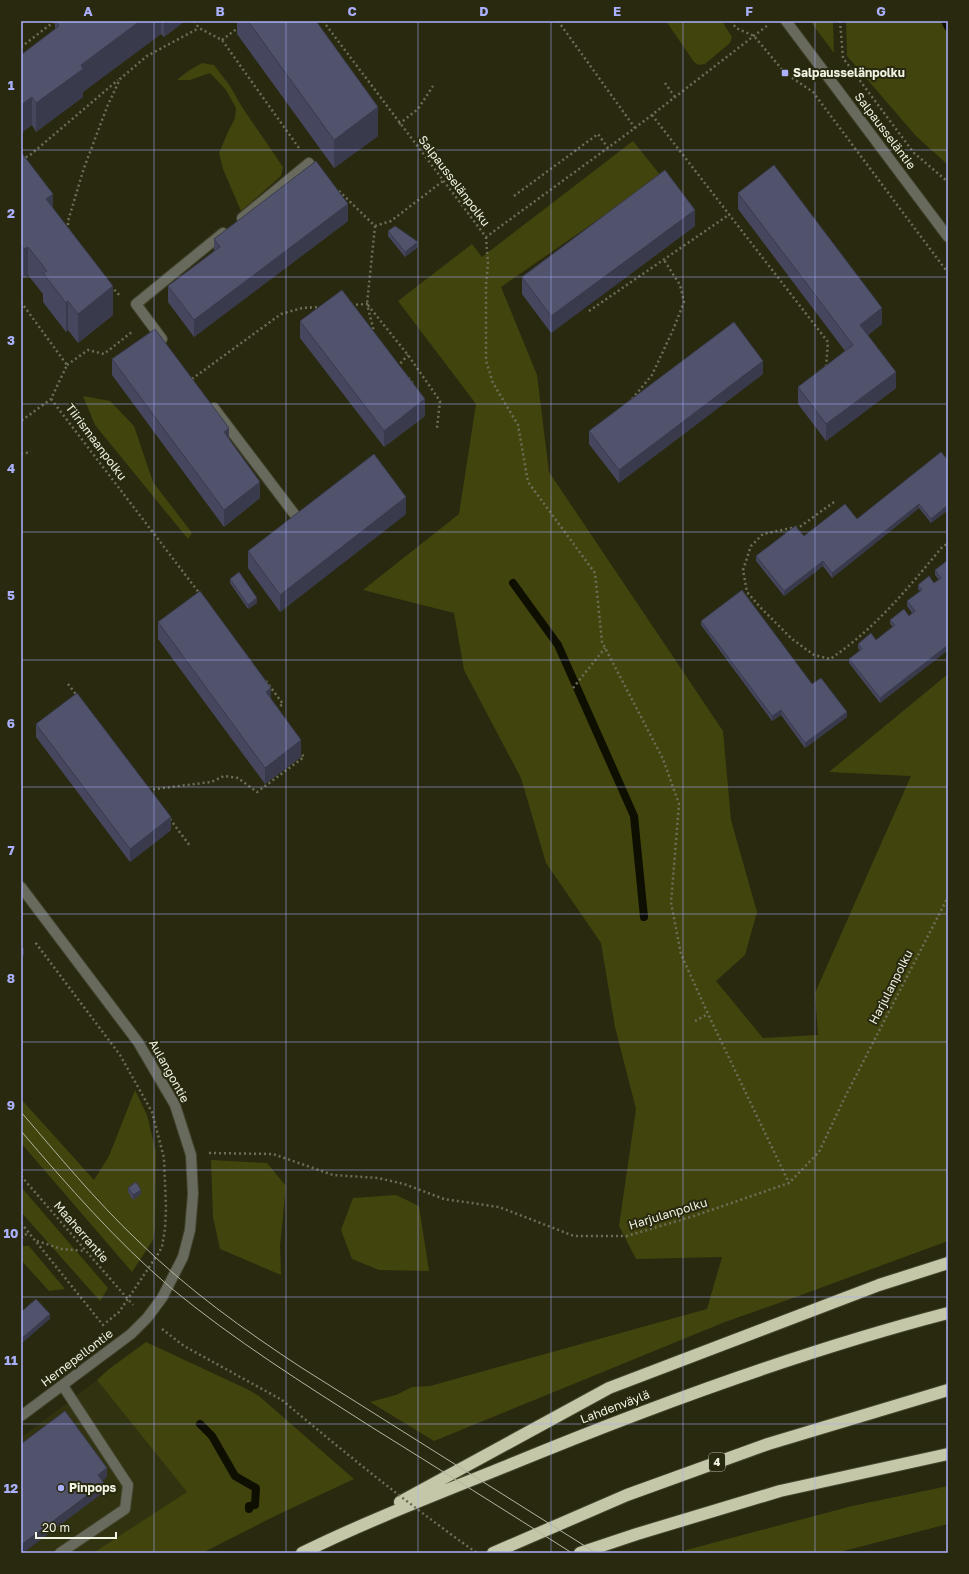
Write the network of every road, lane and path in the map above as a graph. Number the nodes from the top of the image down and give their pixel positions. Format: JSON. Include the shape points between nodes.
{"nodes":[{"id":1,"x":55,"y":21,"type":"edge"},
{"id":2,"x":194,"y":21,"type":"edge"},
{"id":3,"x":323,"y":21,"type":"edge"},
{"id":4,"x":558,"y":21,"type":"edge"},
{"id":5,"x":731,"y":21,"type":"edge"},
{"id":6,"x":773,"y":21,"type":"edge"},
{"id":7,"x":786,"y":21,"type":"edge"},
{"id":8,"x":840,"y":21,"type":"edge"},
{"id":9,"x":243,"y":24,"type":"dead end"},
{"id":10,"x":199,"y":28,"type":"junction"},
{"id":11,"x":754,"y":36,"type":"junction"},
{"id":12,"x":222,"y":40,"type":"junction"},
{"id":13,"x":21,"y":47,"type":"edge"},
{"id":14,"x":120,"y":79,"type":"junction"},
{"id":15,"x":666,"y":83,"type":"dead end"},
{"id":16,"x":433,"y":86,"type":"dead end"},
{"id":17,"x":676,"y":97,"type":"junction"},
{"id":18,"x":652,"y":115,"type":"junction"},
{"id":19,"x":399,"y":124,"type":"junction"},
{"id":20,"x":635,"y":128,"type":"junction"},
{"id":21,"x":608,"y":148,"type":"junction"},
{"id":22,"x":21,"y":159,"type":"edge"},
{"id":23,"x":309,"y":163,"type":"joint"},
{"id":24,"x":443,"y":181,"type":"junction"},
{"id":25,"x":948,"y":182,"type":"edge"},
{"id":26,"x":337,"y":190,"type":"edge"},
{"id":27,"x":514,"y":196,"type":"dead end"},
{"id":28,"x":730,"y":214,"type":"junction"},
{"id":29,"x":375,"y":226,"type":"junction"},
{"id":30,"x":68,"y":234,"type":"edge"},
{"id":31,"x":486,"y":237,"type":"junction"},
{"id":32,"x":948,"y":237,"type":"edge"},
{"id":33,"x":664,"y":260,"type":"junction"},
{"id":34,"x":948,"y":273,"type":"edge"},
{"id":35,"x":106,"y":280,"type":"edge"},
{"id":36,"x":21,"y":302,"type":"edge"},
{"id":37,"x":136,"y":304,"type":"junction"},
{"id":38,"x":367,"y":304,"type":"junction"},
{"id":39,"x":345,"y":305,"type":"edge"},
{"id":40,"x":323,"y":306,"type":"edge"},
{"id":41,"x":589,"y":310,"type":"edge"},
{"id":42,"x":126,"y":336,"type":"dead end"},
{"id":43,"x":377,"y":336,"type":"edge"},
{"id":44,"x":170,"y":349,"type":"edge"},
{"id":45,"x":408,"y":355,"type":"junction"},
{"id":46,"x":66,"y":365,"type":"junction"},
{"id":47,"x":826,"y":369,"type":"edge"},
{"id":48,"x":192,"y":378,"type":"joint"},
{"id":49,"x":408,"y":385,"type":"edge"},
{"id":50,"x":51,"y":399,"type":"junction"},
{"id":51,"x":631,"y":401,"type":"edge"},
{"id":52,"x":21,"y":421,"type":"edge"},
{"id":53,"x":437,"y":428,"type":"dead end"},
{"id":54,"x":31,"y":452,"type":"dead end"},
{"id":55,"x":21,"y":454,"type":"edge"},
{"id":56,"x":834,"y":502,"type":"dead end"},
{"id":57,"x":295,"y":514,"type":"edge"},
{"id":58,"x":948,"y":544,"type":"edge"},
{"id":59,"x":200,"y":595,"type":"edge"},
{"id":60,"x":605,"y":648,"type":"junction"},
{"id":61,"x":265,"y":680,"type":"edge"},
{"id":62,"x":68,"y":684,"type":"dead end"},
{"id":63,"x":573,"y":688,"type":"dead end"},
{"id":64,"x":82,"y":703,"type":"edge"},
{"id":65,"x":270,"y":714,"type":"edge"},
{"id":66,"x":299,"y":751,"type":"edge"},
{"id":67,"x":152,"y":796,"type":"edge"},
{"id":68,"x":166,"y":815,"type":"edge"},
{"id":69,"x":190,"y":846,"type":"dead end"},
{"id":70,"x":21,"y":887,"type":"edge"},
{"id":71,"x":948,"y":897,"type":"edge"},
{"id":72,"x":35,"y":942,"type":"dead end"},
{"id":73,"x":708,"y":1014,"type":"junction"},
{"id":74,"x":695,"y":1021,"type":"dead end"},
{"id":75,"x":208,"y":1153,"type":"dead end"},
{"id":76,"x":21,"y":1176,"type":"edge"},
{"id":77,"x":789,"y":1183,"type":"junction"},
{"id":78,"x":21,"y":1223,"type":"edge"},
{"id":79,"x":29,"y":1232,"type":"junction"},
{"id":80,"x":21,"y":1238,"type":"edge"},
{"id":81,"x":37,"y":1241,"type":"junction"},
{"id":82,"x":85,"y":1251,"type":"junction"},
{"id":83,"x":948,"y":1263,"type":"edge"},
{"id":84,"x":128,"y":1300,"type":"junction"},
{"id":85,"x":948,"y":1313,"type":"edge"},
{"id":86,"x":147,"y":1318,"type":"junction"},
{"id":87,"x":63,"y":1386,"type":"junction"},
{"id":88,"x":948,"y":1390,"type":"edge"},
{"id":89,"x":21,"y":1416,"type":"edge"},
{"id":90,"x":948,"y":1454,"type":"edge"},
{"id":91,"x":348,"y":1530,"type":"junction"},
{"id":92,"x":60,"y":1553,"type":"edge"},
{"id":93,"x":302,"y":1553,"type":"edge"},
{"id":94,"x":477,"y":1553,"type":"edge"},
{"id":95,"x":493,"y":1553,"type":"edge"},
{"id":96,"x":580,"y":1553,"type":"edge"}],
"edges":[{"from":1,"to":13,"type":"path"},
{"from":2,"to":10,"type":"path"},
{"from":3,"to":19,"type":"path","name":"Salpausselänpolku"},
{"from":4,"to":20,"type":"path"},
{"from":5,"to":11,"type":"path","via":[[736,28]]},
{"from":6,"to":11,"type":"path","name":"Salpausselänpolku"},
{"from":7,"to":32,"type":"street","name":"Salpausseläntie"},
{"from":8,"to":25,"type":"path","via":[[843,58],[914,153]]},
{"from":9,"to":12,"type":"path"},
{"from":10,"to":12,"type":"path"},
{"from":10,"to":14,"type":"path","via":[[147,56]]},
{"from":11,"to":17,"type":"path","name":"Salpausselänpolku"},
{"from":11,"to":34,"type":"path","via":[[784,72],[812,92]]},
{"from":12,"to":23,"type":"path"},
{"from":14,"to":22,"type":"path","via":[[29,156]]},
{"from":14,"to":30,"type":"path","via":[[84,168],[68,222]]},
{"from":15,"to":17,"type":"path"},
{"from":16,"to":19,"type":"path","via":[[418,109]]},
{"from":17,"to":18,"type":"path","name":"Salpausselänpolku"},
{"from":18,"to":20,"type":"path","name":"Salpausselänpolku"},
{"from":18,"to":28,"type":"path"},
{"from":19,"to":24,"type":"path","name":"Salpausselänpolku"},
{"from":20,"to":21,"type":"path","name":"Salpausselänpolku"},
{"from":21,"to":27,"type":"path","via":[[598,134]]},
{"from":21,"to":31,"type":"path","name":"Salpausselänpolku"},
{"from":23,"to":37,"type":"street"},
{"from":24,"to":29,"type":"path","via":[[391,221]]},
{"from":24,"to":31,"type":"path","name":"Salpausselänpolku"},
{"from":26,"to":29,"type":"path"},
{"from":28,"to":33,"type":"path"},
{"from":28,"to":47,"type":"path","via":[[828,342]]},
{"from":29,"to":38,"type":"path"},
{"from":31,"to":60,"type":"path","via":[[486,361],[493,383],[518,425],[528,482],[594,573],[602,642]]},
{"from":33,"to":41,"type":"path"},
{"from":33,"to":51,"type":"path","via":[[680,285],[684,302],[652,375]]},
{"from":35,"to":37,"type":"path","via":[[120,297]]},
{"from":36,"to":46,"type":"path"},
{"from":37,"to":44,"type":"street"},
{"from":38,"to":39,"type":"path"},
{"from":38,"to":43,"type":"path","via":[[372,330]]},
{"from":38,"to":45,"type":"path"},
{"from":40,"to":48,"type":"path","via":[[281,314]]},
{"from":42,"to":46,"type":"path","via":[[104,354],[88,350]]},
{"from":45,"to":49,"type":"path","via":[[398,366],[412,382]]},
{"from":45,"to":53,"type":"path","via":[[440,401]]},
{"from":46,"to":50,"type":"path","name":"Tiirismaanpolku"},
{"from":48,"to":57,"type":"street"},
{"from":50,"to":52,"type":"path"},
{"from":50,"to":59,"type":"path","name":"Tiirismaanpolku"},
{"from":54,"to":55,"type":"path"},
{"from":56,"to":58,"type":"path","via":[[801,526],[763,534],[751,546],[743,570],[747,592],[792,639],[814,654],[830,659],[848,647],[894,604],[943,546]]},
{"from":60,"to":63,"type":"path"},
{"from":60,"to":73,"type":"path","via":[[663,759],[679,804],[671,903],[682,954]]},
{"from":61,"to":65,"type":"path","via":[[283,704]]},
{"from":62,"to":64,"type":"path"},
{"from":66,"to":67,"type":"path","via":[[304,757],[257,792],[238,778],[224,776],[211,782],[148,790]]},
{"from":68,"to":69,"type":"path"},
{"from":70,"to":86,"type":"street","name":"Aulangontie","via":[[138,1042],[175,1105],[191,1155],[190,1230],[183,1257],[162,1298]]},
{"from":71,"to":77,"type":"path","name":"Harjulanpolku","via":[[819,1152]]},
{"from":72,"to":84,"type":"path","via":[[120,1055],[152,1112],[164,1158],[166,1208],[162,1247]]},
{"from":73,"to":74,"type":"path"},
{"from":73,"to":77,"type":"path"},
{"from":75,"to":77,"type":"path","name":"Harjulanpolku","via":[[273,1154],[333,1175],[378,1178],[404,1184],[444,1199],[500,1207],[574,1236],[627,1236]]},
{"from":76,"to":82,"type":"path","name":"Maaherrantie"},
{"from":78,"to":79,"type":"path"},
{"from":79,"to":80,"type":"path"},
{"from":79,"to":81,"type":"path"},
{"from":81,"to":82,"type":"path","via":[[62,1249]]},
{"from":81,"to":84,"type":"path","via":[[104,1325],[120,1312]]},
{"from":82,"to":84,"type":"path","name":"Maaherrantie"},
{"from":83,"to":91,"type":"highway","via":[[879,1285],[609,1388]]},
{"from":84,"to":86,"type":"path","name":"Maaherrantie"},
{"from":85,"to":91,"type":"highway","name":"Lahdenväylä","via":[[888,1329],[763,1369],[614,1422]]},
{"from":86,"to":87,"type":"street","name":"Hernepellontie","via":[[132,1334]]},
{"from":86,"to":94,"type":"path","name":"Maaherrantie","bridge":true,"via":[[184,1346],[282,1400],[360,1466]]},
{"from":87,"to":89,"type":"street","name":"Hernepellontie"},
{"from":87,"to":92,"type":"street","via":[[128,1485],[125,1508]]},
{"from":88,"to":95,"type":"highway","number":"4","via":[[768,1444],[627,1495]]},
{"from":90,"to":96,"type":"highway","via":[[780,1491]]},
{"from":91,"to":93,"type":"highway","name":"Lahdenväylä"}]}
